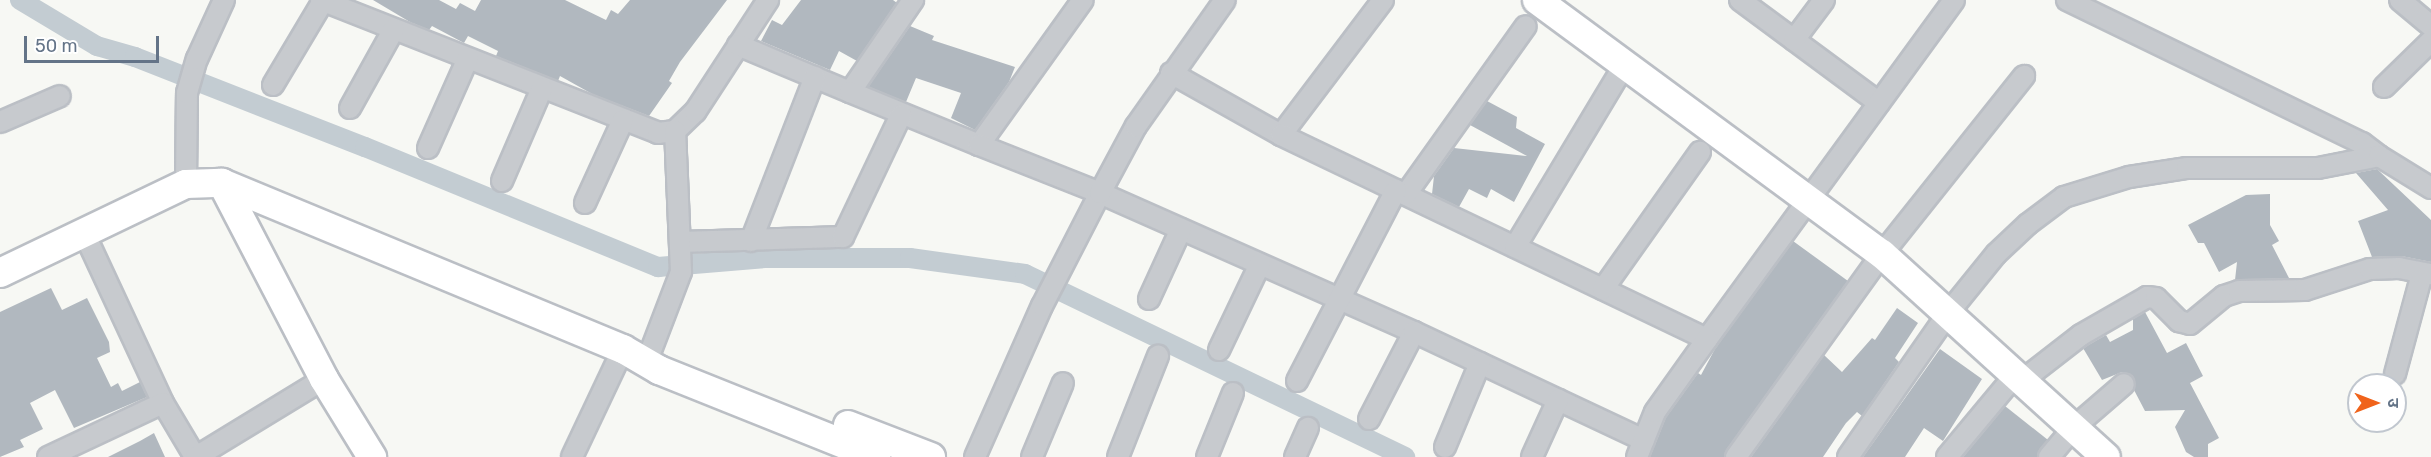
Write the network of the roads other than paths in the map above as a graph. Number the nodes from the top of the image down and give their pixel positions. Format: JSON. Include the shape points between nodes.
{"nodes":[{"id":1,"x":224,"y":0,"type":"edge"},
{"id":2,"x":768,"y":0,"type":"edge"},
{"id":3,"x":913,"y":0,"type":"edge"},
{"id":4,"x":1083,"y":0,"type":"edge"},
{"id":5,"x":1383,"y":0,"type":"edge"},
{"id":6,"x":1740,"y":0,"type":"edge"},
{"id":7,"x":1824,"y":0,"type":"edge"},
{"id":8,"x":1954,"y":0,"type":"edge"},
{"id":9,"x":2067,"y":0,"type":"edge"},
{"id":10,"x":2400,"y":0,"type":"edge"},
{"id":11,"x":322,"y":1,"type":"edge"},
{"id":12,"x":1220,"y":2,"type":"edge"},
{"id":13,"x":1545,"y":2,"type":"edge"},
{"id":14,"x":1526,"y":26,"type":"dead end"},
{"id":15,"x":2431,"y":26,"type":"edge"},
{"id":16,"x":394,"y":29,"type":"junction"},
{"id":17,"x":1794,"y":40,"type":"junction"},
{"id":18,"x":2431,"y":41,"type":"edge"},
{"id":19,"x":738,"y":45,"type":"junction"},
{"id":20,"x":468,"y":58,"type":"junction"},
{"id":21,"x":1625,"y":64,"type":"junction"},
{"id":22,"x":1171,"y":73,"type":"junction"},
{"id":23,"x":2024,"y":76,"type":"dead end"},
{"id":24,"x":815,"y":77,"type":"junction"},
{"id":25,"x":273,"y":85,"type":"dead end"},
{"id":26,"x":2384,"y":87,"type":"dead end"},
{"id":27,"x":542,"y":88,"type":"junction"},
{"id":28,"x":850,"y":92,"type":"junction"},
{"id":29,"x":60,"y":96,"type":"dead end"},
{"id":30,"x":1879,"y":103,"type":"junction"},
{"id":31,"x":350,"y":108,"type":"dead end"},
{"id":32,"x":901,"y":115,"type":"junction"},
{"id":33,"x":623,"y":120,"type":"junction"},
{"id":34,"x":0,"y":122,"type":"edge"},
{"id":35,"x":675,"y":131,"type":"junction"},
{"id":36,"x":1281,"y":135,"type":"junction"},
{"id":37,"x":979,"y":145,"type":"junction"},
{"id":38,"x":428,"y":148,"type":"dead end"},
{"id":39,"x":1700,"y":152,"type":"dead end"},
{"id":40,"x":2379,"y":156,"type":"junction"},
{"id":41,"x":502,"y":181,"type":"dead end"},
{"id":42,"x":222,"y":183,"type":"junction"},
{"id":43,"x":186,"y":184,"type":"junction"},
{"id":44,"x":2431,"y":188,"type":"edge"},
{"id":45,"x":1401,"y":192,"type":"junction"},
{"id":46,"x":1100,"y":193,"type":"junction"},
{"id":47,"x":585,"y":203,"type":"dead end"},
{"id":48,"x":1808,"y":203,"type":"junction"},
{"id":49,"x":1181,"y":229,"type":"junction"},
{"id":50,"x":85,"y":235,"type":"junction"},
{"id":51,"x":751,"y":241,"type":"junction"},
{"id":52,"x":682,"y":246,"type":"junction"},
{"id":53,"x":1515,"y":247,"type":"junction"},
{"id":54,"x":1882,"y":254,"type":"junction"},
{"id":55,"x":1260,"y":264,"type":"junction"},
{"id":56,"x":0,"y":273,"type":"edge"},
{"id":57,"x":2426,"y":274,"type":"edge"},
{"id":58,"x":1603,"y":289,"type":"junction"},
{"id":59,"x":1337,"y":298,"type":"junction"},
{"id":60,"x":1149,"y":299,"type":"dead end"},
{"id":61,"x":1949,"y":312,"type":"junction"},
{"id":62,"x":1414,"y":332,"type":"junction"},
{"id":63,"x":1707,"y":339,"type":"junction"},
{"id":64,"x":623,"y":349,"type":"junction"},
{"id":65,"x":1219,"y":350,"type":"dead end"},
{"id":66,"x":650,"y":353,"type":"junction"},
{"id":67,"x":1158,"y":356,"type":"dead end"},
{"id":68,"x":1480,"y":363,"type":"junction"},
{"id":69,"x":2395,"y":373,"type":"edge"},
{"id":70,"x":2020,"y":376,"type":"junction"},
{"id":71,"x":324,"y":379,"type":"junction"},
{"id":72,"x":1297,"y":381,"type":"dead end"},
{"id":73,"x":1063,"y":383,"type":"dead end"},
{"id":74,"x":2124,"y":384,"type":"dead end"},
{"id":75,"x":1233,"y":393,"type":"dead end"},
{"id":76,"x":1558,"y":400,"type":"junction"},
{"id":77,"x":163,"y":403,"type":"junction"},
{"id":78,"x":1369,"y":419,"type":"dead end"},
{"id":79,"x":1308,"y":428,"type":"dead end"},
{"id":80,"x":2073,"y":428,"type":"junction"},
{"id":81,"x":1445,"y":447,"type":"dead end"},
{"id":82,"x":1641,"y":448,"type":"edge"},
{"id":83,"x":364,"y":454,"type":"edge"},
{"id":84,"x":48,"y":457,"type":"edge"},
{"id":85,"x":195,"y":457,"type":"edge"},
{"id":86,"x":572,"y":457,"type":"edge"},
{"id":87,"x":876,"y":457,"type":"edge"},
{"id":88,"x":931,"y":457,"type":"edge"},
{"id":89,"x":975,"y":457,"type":"edge"},
{"id":90,"x":1032,"y":457,"type":"edge"},
{"id":91,"x":1118,"y":457,"type":"edge"},
{"id":92,"x":1207,"y":457,"type":"edge"},
{"id":93,"x":1295,"y":457,"type":"edge"},
{"id":94,"x":1532,"y":457,"type":"edge"},
{"id":95,"x":1736,"y":457,"type":"edge"},
{"id":96,"x":1848,"y":457,"type":"edge"},
{"id":97,"x":1947,"y":457,"type":"edge"},
{"id":98,"x":2049,"y":457,"type":"edge"},
{"id":99,"x":2106,"y":457,"type":"edge"}],
"edges":[{"from":1,"to":43,"type":"street","via":[[197,59],[187,93]]},
{"from":2,"to":19,"type":"street"},
{"from":3,"to":28,"type":"street"},
{"from":4,"to":37,"type":"street"},
{"from":5,"to":36,"type":"street"},
{"from":6,"to":17,"type":"street"},
{"from":7,"to":17,"type":"street"},
{"from":8,"to":30,"type":"street"},
{"from":9,"to":40,"type":"street","via":[[2362,143]]},
{"from":10,"to":15,"type":"street"},
{"from":11,"to":16,"type":"street"},
{"from":11,"to":25,"type":"street"},
{"from":12,"to":22,"type":"street"},
{"from":13,"to":21,"type":"street"},
{"from":14,"to":45,"type":"street"},
{"from":16,"to":20,"type":"street"},
{"from":16,"to":31,"type":"street"},
{"from":17,"to":30,"type":"street"},
{"from":18,"to":26,"type":"street"},
{"from":19,"to":24,"type":"street"},
{"from":19,"to":35,"type":"street","via":[[695,112]]},
{"from":20,"to":27,"type":"street"},
{"from":20,"to":38,"type":"street"},
{"from":21,"to":48,"type":"street"},
{"from":21,"to":53,"type":"street"},
{"from":22,"to":36,"type":"street"},
{"from":22,"to":46,"type":"street"},
{"from":23,"to":54,"type":"street"},
{"from":24,"to":28,"type":"street"},
{"from":24,"to":51,"type":"street"},
{"from":27,"to":33,"type":"street"},
{"from":27,"to":41,"type":"street"},
{"from":28,"to":32,"type":"street"},
{"from":29,"to":34,"type":"street"},
{"from":30,"to":48,"type":"street"},
{"from":32,"to":37,"type":"street"},
{"from":32,"to":51,"type":"street","via":[[843,237]]},
{"from":33,"to":35,"type":"street","via":[[658,133]]},
{"from":33,"to":47,"type":"street"},
{"from":35,"to":52,"type":"street"},
{"from":36,"to":45,"type":"street"},
{"from":37,"to":46,"type":"street"},
{"from":39,"to":58,"type":"street"},
{"from":40,"to":44,"type":"street"},
{"from":40,"to":61,"type":"street","via":[[2318,168],[2187,168],[2091,187],[2064,197],[2028,224],[1996,254]]},
{"from":42,"to":43,"type":"street"},
{"from":42,"to":64,"type":"street"},
{"from":42,"to":71,"type":"street"},
{"from":43,"to":50,"type":"street"},
{"from":45,"to":53,"type":"street"},
{"from":45,"to":59,"type":"street"},
{"from":46,"to":49,"type":"street"},
{"from":46,"to":89,"type":"street","via":[[1042,306]]},
{"from":48,"to":54,"type":"street"},
{"from":48,"to":63,"type":"street"},
{"from":49,"to":55,"type":"street"},
{"from":49,"to":60,"type":"street"},
{"from":50,"to":56,"type":"street"},
{"from":50,"to":77,"type":"street"},
{"from":51,"to":52,"type":"street"},
{"from":52,"to":66,"type":"street","via":[[681,272]]},
{"from":53,"to":58,"type":"street"},
{"from":54,"to":61,"type":"street"},
{"from":54,"to":95,"type":"street"},
{"from":55,"to":59,"type":"street"},
{"from":55,"to":65,"type":"street"},
{"from":57,"to":69,"type":"street"},
{"from":57,"to":70,"type":"street","via":[[2399,268],[2370,270],[2305,290],[2239,291],[2224,296],[2190,324],[2179,321],[2156,298],[2148,297]]},
{"from":58,"to":63,"type":"street"},
{"from":59,"to":62,"type":"street"},
{"from":59,"to":72,"type":"street"},
{"from":61,"to":70,"type":"street"},
{"from":61,"to":96,"type":"street"},
{"from":62,"to":68,"type":"street"},
{"from":62,"to":78,"type":"street"},
{"from":63,"to":82,"type":"street","via":[[1655,412]]},
{"from":64,"to":66,"type":"street"},
{"from":64,"to":86,"type":"street"},
{"from":64,"to":87,"type":"street","via":[[658,370]]},
{"from":66,"to":88,"type":"street","via":[[667,355]]},
{"from":67,"to":91,"type":"street"},
{"from":68,"to":76,"type":"street"},
{"from":68,"to":81,"type":"street"},
{"from":70,"to":80,"type":"street"},
{"from":70,"to":97,"type":"street"},
{"from":71,"to":83,"type":"street"},
{"from":71,"to":85,"type":"street"},
{"from":73,"to":90,"type":"street"},
{"from":74,"to":80,"type":"street"},
{"from":75,"to":92,"type":"street"},
{"from":76,"to":82,"type":"street"},
{"from":76,"to":94,"type":"street"},
{"from":77,"to":84,"type":"street"},
{"from":77,"to":85,"type":"street"},
{"from":79,"to":93,"type":"street"},
{"from":80,"to":98,"type":"street"},
{"from":80,"to":99,"type":"street"}]}
